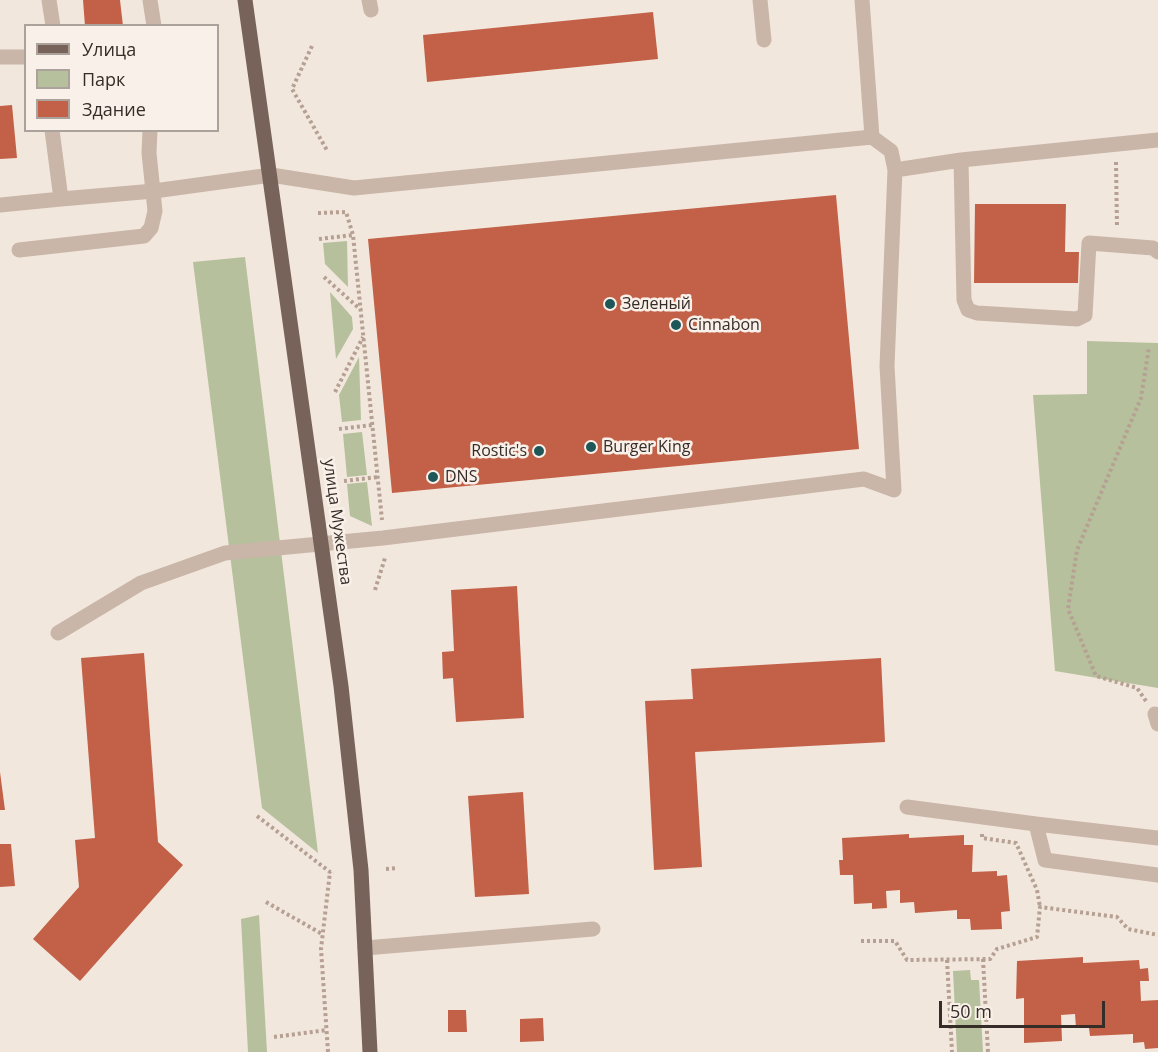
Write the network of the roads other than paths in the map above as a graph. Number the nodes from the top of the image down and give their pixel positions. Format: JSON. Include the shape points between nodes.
{"nodes":[{"id":1,"x":49,"y":0,"type":"edge"},
{"id":2,"x":150,"y":0,"type":"edge"},
{"id":3,"x":244,"y":0,"type":"edge"},
{"id":4,"x":760,"y":0,"type":"edge"},
{"id":5,"x":862,"y":0,"type":"edge"},
{"id":6,"x":53,"y":24,"type":"edge"},
{"id":7,"x":154,"y":24,"type":"edge"},
{"id":8,"x":764,"y":40,"type":"dead end"},
{"id":9,"x":0,"y":57,"type":"edge"},
{"id":10,"x":24,"y":57,"type":"edge"},
{"id":11,"x":52,"y":132,"type":"edge"},
{"id":12,"x":150,"y":132,"type":"edge"},
{"id":13,"x":872,"y":137,"type":"junction"},
{"id":14,"x":1158,"y":140,"type":"edge"},
{"id":15,"x":961,"y":160,"type":"junction"},
{"id":16,"x":895,"y":170,"type":"junction"},
{"id":17,"x":271,"y":175,"type":"junction"},
{"id":18,"x":154,"y":191,"type":"junction"},
{"id":19,"x":61,"y":199,"type":"junction"},
{"id":20,"x":0,"y":204,"type":"edge"},
{"id":21,"x":19,"y":250,"type":"dead end"},
{"id":22,"x":1158,"y":252,"type":"edge"},
{"id":23,"x":321,"y":544,"type":"junction"},
{"id":24,"x":58,"y":633,"type":"dead end"},
{"id":25,"x":907,"y":807,"type":"dead end"},
{"id":26,"x":1036,"y":824,"type":"junction"},
{"id":27,"x":1158,"y":838,"type":"edge"},
{"id":28,"x":1158,"y":875,"type":"edge"},
{"id":29,"x":593,"y":929,"type":"dead end"},
{"id":30,"x":365,"y":948,"type":"junction"},
{"id":31,"x":370,"y":1052,"type":"edge"}],
"edges":[{"from":1,"to":6,"type":"lane"},
{"from":2,"to":7,"type":"lane"},
{"from":3,"to":17,"type":"main road","name":"улица Мужества"},
{"from":4,"to":8,"type":"lane"},
{"from":5,"to":13,"type":"lane"},
{"from":9,"to":10,"type":"lane"},
{"from":11,"to":19,"type":"lane"},
{"from":12,"to":18,"type":"lane"},
{"from":13,"to":16,"type":"lane","via":[[891,152]]},
{"from":13,"to":17,"type":"lane","via":[[354,188]]},
{"from":14,"to":15,"type":"lane"},
{"from":15,"to":16,"type":"lane"},
{"from":15,"to":22,"type":"lane","via":[[964,289],[968,310],[1077,319],[1085,315],[1089,243],[1153,248]]},
{"from":16,"to":23,"type":"lane","via":[[887,366],[894,490],[864,478]]},
{"from":17,"to":18,"type":"lane"},
{"from":17,"to":23,"type":"main road","name":"улица Мужества"},
{"from":18,"to":19,"type":"lane"},
{"from":18,"to":21,"type":"lane","via":[[154,218],[144,236]]},
{"from":19,"to":20,"type":"lane"},
{"from":23,"to":24,"type":"lane","via":[[225,553],[194,563],[141,583]]},
{"from":23,"to":30,"type":"main road","name":"улица Мужества","via":[[361,870]]},
{"from":25,"to":26,"type":"lane"},
{"from":26,"to":27,"type":"lane"},
{"from":26,"to":28,"type":"lane","via":[[1045,860]]},
{"from":29,"to":30,"type":"lane"},
{"from":30,"to":31,"type":"main road","name":"улица Мужества"}]}
